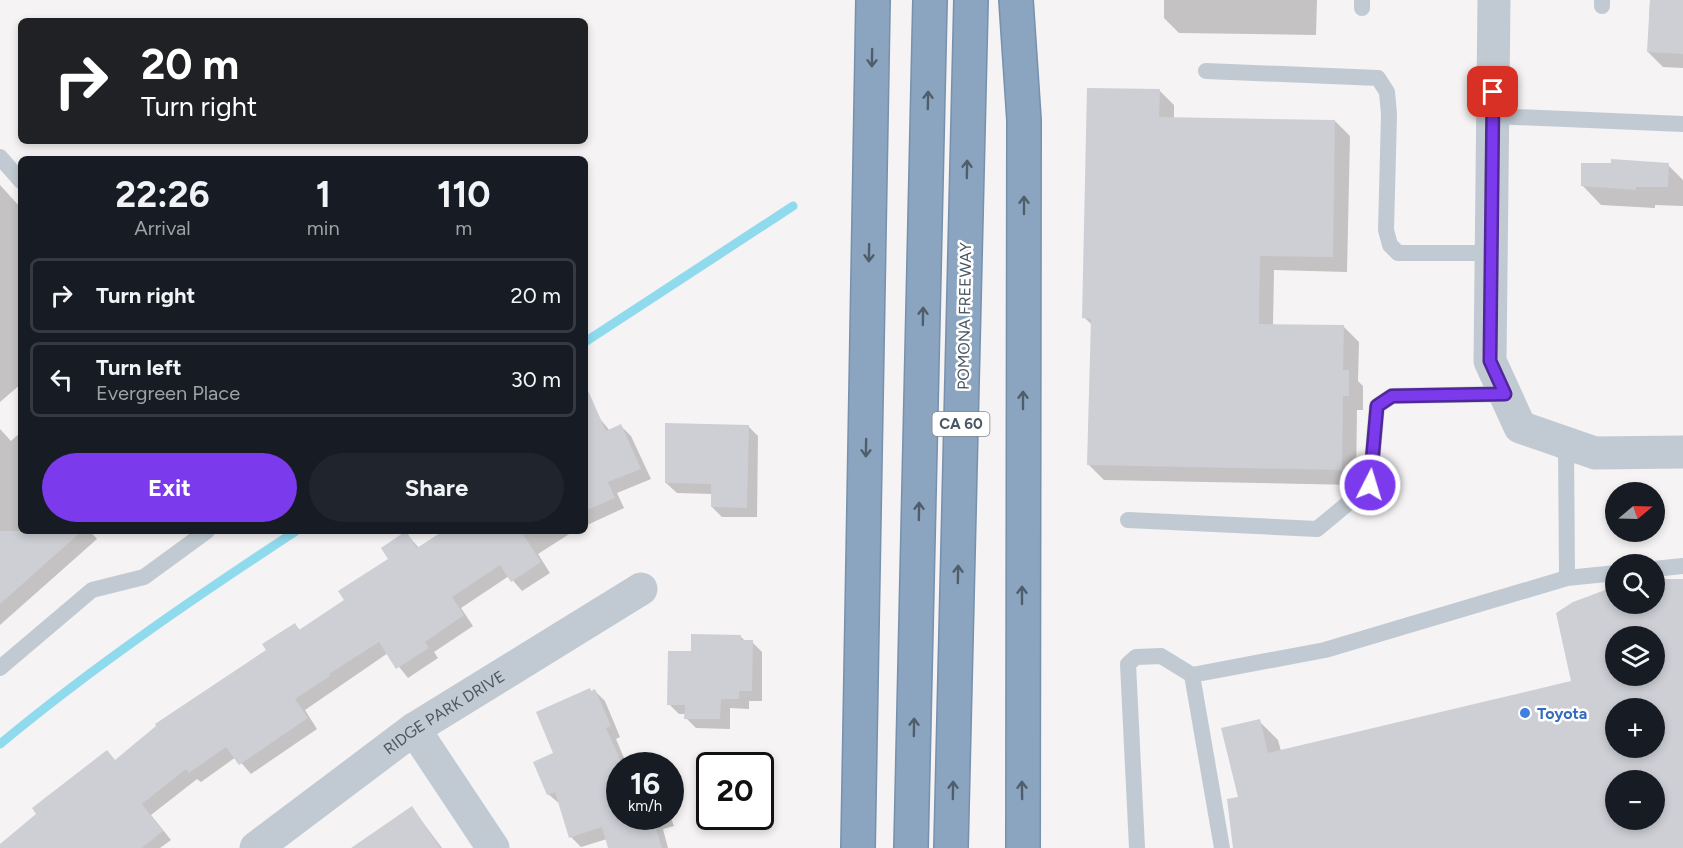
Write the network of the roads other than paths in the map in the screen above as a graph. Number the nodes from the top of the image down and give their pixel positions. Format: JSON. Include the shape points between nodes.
{"nodes":[{"id":1,"x":873,"y":0,"type":"edge"},
{"id":2,"x":907,"y":0,"type":"edge"},
{"id":3,"x":930,"y":0,"type":"edge"},
{"id":4,"x":971,"y":0,"type":"edge"},
{"id":5,"x":1016,"y":0,"type":"edge"},
{"id":6,"x":1494,"y":0,"type":"edge"},
{"id":7,"x":1206,"y":71,"type":"dead end"},
{"id":8,"x":1493,"y":116,"type":"junction"},
{"id":9,"x":1683,"y":124,"type":"edge"},
{"id":10,"x":0,"y":157,"type":"edge"},
{"id":11,"x":18,"y":177,"type":"edge"},
{"id":12,"x":1491,"y":253,"type":"junction"},
{"id":13,"x":1505,"y":394,"type":"junction"},
{"id":14,"x":1566,"y":443,"type":"junction"},
{"id":15,"x":1683,"y":452,"type":"edge"},
{"id":16,"x":1128,"y":520,"type":"dead end"},
{"id":17,"x":203,"y":534,"type":"edge"},
{"id":18,"x":1683,"y":566,"type":"edge"},
{"id":19,"x":1665,"y":568,"type":"edge"},
{"id":20,"x":1605,"y":574,"type":"edge"},
{"id":21,"x":1567,"y":578,"type":"junction"},
{"id":22,"x":641,"y":588,"type":"dead end"},
{"id":23,"x":0,"y":668,"type":"edge"},
{"id":24,"x":1192,"y":675,"type":"junction"},
{"id":25,"x":414,"y":729,"type":"junction"},
{"id":26,"x":860,"y":797,"type":"junction"},
{"id":27,"x":256,"y":848,"type":"edge"},
{"id":28,"x":493,"y":848,"type":"edge"},
{"id":29,"x":842,"y":848,"type":"edge"},
{"id":30,"x":858,"y":848,"type":"edge"},
{"id":31,"x":890,"y":848,"type":"edge"},
{"id":32,"x":911,"y":848,"type":"edge"},
{"id":33,"x":951,"y":848,"type":"edge"},
{"id":34,"x":1023,"y":848,"type":"edge"},
{"id":35,"x":1137,"y":848,"type":"edge"},
{"id":36,"x":1222,"y":848,"type":"edge"}],
"edges":[{"from":1,"to":26,"type":"highway","one_way":true},
{"from":2,"to":31,"type":"highway"},
{"from":32,"to":3,"type":"highway","one_way":true},
{"from":33,"to":4,"type":"highway","name":"POMONA FREEWAY","number":"CA 60","one_way":true},
{"from":34,"to":5,"type":"highway","one_way":true,"via":[[1024,120]]},
{"from":6,"to":8,"type":"street"},
{"from":7,"to":12,"type":"lane","via":[[1378,78],[1387,92],[1389,114],[1386,230],[1390,245],[1398,253]]},
{"from":8,"to":9,"type":"lane"},
{"from":8,"to":12,"type":"street"},
{"from":10,"to":11,"type":"lane"},
{"from":12,"to":13,"type":"street","via":[[1490,361]]},
{"from":13,"to":14,"type":"street","via":[[1520,428]]},
{"from":13,"to":16,"type":"lane","via":[[1392,396],[1377,406],[1370,485],[1317,529]]},
{"from":14,"to":15,"type":"street","via":[[1595,453]]},
{"from":14,"to":21,"type":"lane"},
{"from":17,"to":23,"type":"lane","via":[[144,577],[92,590]]},
{"from":18,"to":19,"type":"lane"},
{"from":20,"to":21,"type":"lane"},
{"from":21,"to":24,"type":"lane","via":[[1325,650]]},
{"from":22,"to":25,"type":"street","name":"RIDGE PARK DRIVE"},
{"from":24,"to":35,"type":"lane","via":[[1161,656],[1136,657],[1128,664]]},
{"from":24,"to":36,"type":"lane"},
{"from":25,"to":27,"type":"street","name":"RIDGE PARK DRIVE"},
{"from":25,"to":28,"type":"street"},
{"from":26,"to":29,"type":"highway"},
{"from":26,"to":30,"type":"highway"}]}
